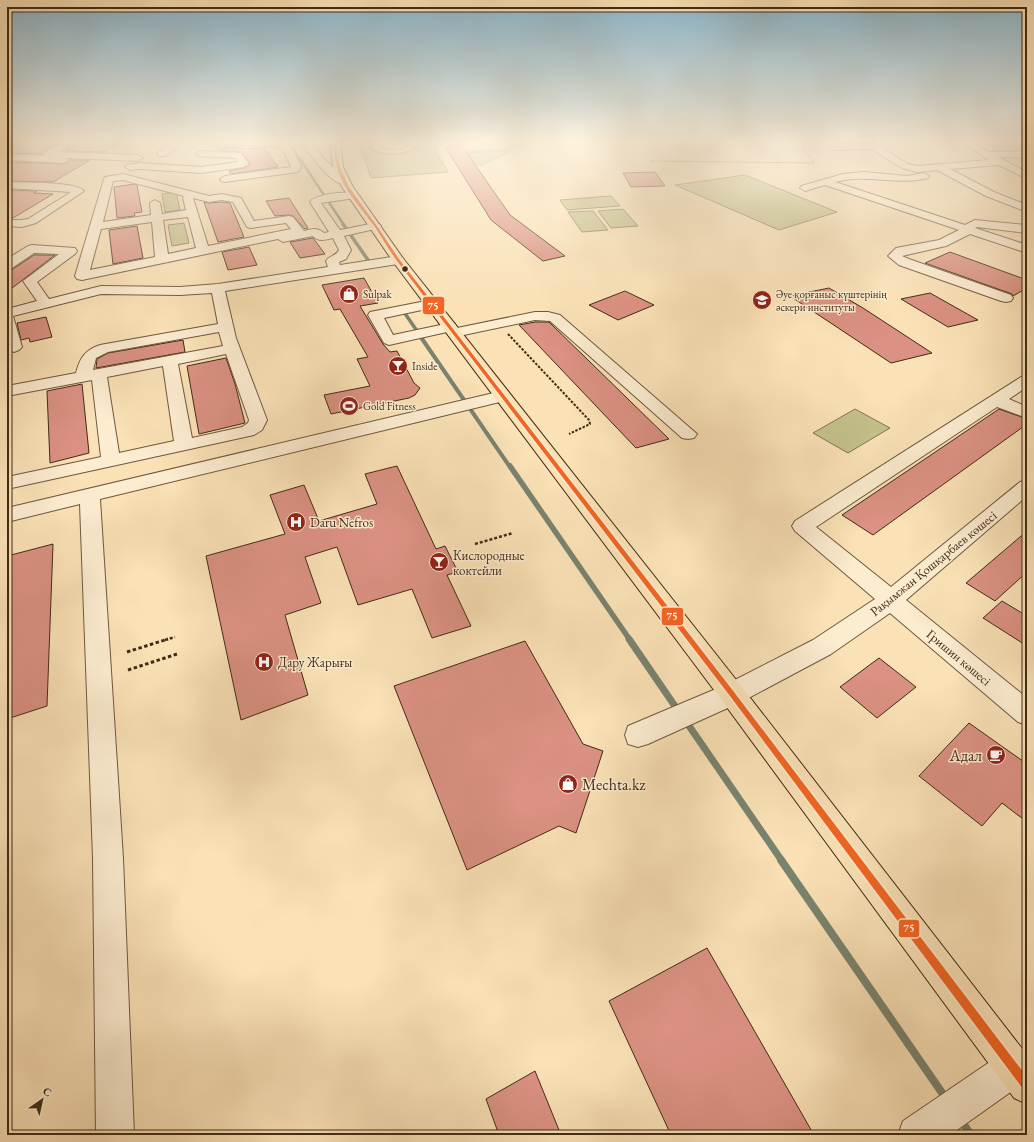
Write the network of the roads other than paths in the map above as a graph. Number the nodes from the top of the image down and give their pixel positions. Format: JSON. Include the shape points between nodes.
{"nodes":[{"id":1,"x":75,"y":193,"type":"edge"},
{"id":2,"x":105,"y":193,"type":"edge"},
{"id":3,"x":154,"y":193,"type":"edge"},
{"id":4,"x":188,"y":193,"type":"edge"},
{"id":5,"x":350,"y":193,"type":"edge"},
{"id":6,"x":860,"y":193,"type":"edge"},
{"id":7,"x":995,"y":193,"type":"edge"},
{"id":8,"x":990,"y":194,"type":"joint"},
{"id":9,"x":194,"y":195,"type":"junction"},
{"id":10,"x":351,"y":196,"type":"junction"},
{"id":11,"x":1027,"y":209,"type":"edge"},
{"id":12,"x":192,"y":213,"type":"junction"},
{"id":13,"x":157,"y":218,"type":"junction"},
{"id":14,"x":7,"y":223,"type":"edge"},
{"id":15,"x":96,"y":226,"type":"junction"},
{"id":16,"x":375,"y":226,"type":"junction"},
{"id":17,"x":1027,"y":229,"type":"edge"},
{"id":18,"x":969,"y":230,"type":"junction"},
{"id":19,"x":345,"y":232,"type":"junction"},
{"id":20,"x":1027,"y":249,"type":"edge"},
{"id":21,"x":202,"y":251,"type":"junction"},
{"id":22,"x":398,"y":260,"type":"junction"},
{"id":23,"x":166,"y":263,"type":"junction"},
{"id":24,"x":7,"y":265,"type":"edge"},
{"id":25,"x":335,"y":270,"type":"junction"},
{"id":26,"x":153,"y":271,"type":"junction"},
{"id":27,"x":218,"y":288,"type":"junction"},
{"id":28,"x":163,"y":290,"type":"junction"},
{"id":29,"x":1006,"y":298,"type":"dead end"},
{"id":30,"x":45,"y":303,"type":"junction"},
{"id":31,"x":431,"y":304,"type":"junction"},
{"id":32,"x":7,"y":313,"type":"edge"},
{"id":33,"x":7,"y":317,"type":"edge"},
{"id":34,"x":225,"y":327,"type":"junction"},
{"id":35,"x":452,"y":330,"type":"junction"},
{"id":36,"x":14,"y":347,"type":"dead end"},
{"id":37,"x":232,"y":349,"type":"junction"},
{"id":38,"x":170,"y":361,"type":"junction"},
{"id":39,"x":91,"y":376,"type":"junction"},
{"id":40,"x":1027,"y":380,"type":"edge"},
{"id":41,"x":7,"y":390,"type":"edge"},
{"id":42,"x":502,"y":396,"type":"junction"},
{"id":43,"x":996,"y":400,"type":"junction"},
{"id":44,"x":1027,"y":413,"type":"edge"},
{"id":45,"x":688,"y":434,"type":"dead end"},
{"id":46,"x":184,"y":445,"type":"junction"},
{"id":47,"x":111,"y":461,"type":"junction"},
{"id":48,"x":7,"y":483,"type":"edge"},
{"id":49,"x":1027,"y":486,"type":"edge"},
{"id":50,"x":90,"y":495,"type":"junction"},
{"id":51,"x":7,"y":514,"type":"edge"},
{"id":52,"x":891,"y":600,"type":"junction"},
{"id":53,"x":732,"y":694,"type":"junction"},
{"id":54,"x":1027,"y":714,"type":"edge"},
{"id":55,"x":638,"y":735,"type":"dead end"},
{"id":56,"x":1020,"y":1076,"type":"edge"},
{"id":57,"x":924,"y":1130,"type":"edge"},
{"id":58,"x":115,"y":1135,"type":"edge"}],
"edges":[{"from":1,"to":14,"type":"street","via":[[28,222]]},
{"from":2,"to":15,"type":"street"},
{"from":3,"to":13,"type":"street"},
{"from":4,"to":9,"type":"street"},
{"from":5,"to":10,"type":"main road"},
{"from":6,"to":18,"type":"street"},
{"from":7,"to":8,"type":"street"},
{"from":8,"to":11,"type":"street"},
{"from":9,"to":12,"type":"street","via":[[188,198]]},
{"from":9,"to":21,"type":"street","via":[[209,199],[222,197],[237,200],[251,224],[289,219],[298,231]]},
{"from":10,"to":16,"type":"main road"},
{"from":10,"to":19,"type":"street","via":[[315,202]]},
{"from":12,"to":13,"type":"street"},
{"from":12,"to":21,"type":"street"},
{"from":13,"to":15,"type":"street"},
{"from":13,"to":23,"type":"street"},
{"from":15,"to":26,"type":"street","via":[[82,276]]},
{"from":16,"to":19,"type":"street"},
{"from":16,"to":22,"type":"main road"},
{"from":17,"to":18,"type":"street","via":[[975,223]]},
{"from":18,"to":20,"type":"street"},
{"from":18,"to":29,"type":"street","via":[[942,243],[900,251],[894,256],[904,262]]},
{"from":19,"to":23,"type":"street","via":[[320,237],[316,232],[309,233],[282,239],[284,242]]},
{"from":19,"to":25,"type":"street","via":[[345,250],[342,256],[332,261]]},
{"from":21,"to":23,"type":"street"},
{"from":22,"to":25,"type":"street"},
{"from":22,"to":31,"type":"main road"},
{"from":23,"to":26,"type":"street"},
{"from":24,"to":30,"type":"street","via":[[32,249],[71,251],[30,281]]},
{"from":25,"to":27,"type":"street"},
{"from":26,"to":28,"type":"street"},
{"from":27,"to":28,"type":"street"},
{"from":27,"to":34,"type":"street"},
{"from":28,"to":30,"type":"street","via":[[111,289]]},
{"from":30,"to":32,"type":"street"},
{"from":31,"to":35,"type":"main road"},
{"from":31,"to":35,"type":"street","via":[[375,315],[389,340]]},
{"from":33,"to":36,"type":"street"},
{"from":34,"to":37,"type":"street"},
{"from":34,"to":39,"type":"street","via":[[94,352],[88,356]]},
{"from":35,"to":42,"type":"main road"},
{"from":35,"to":45,"type":"street","via":[[535,316],[555,318]]},
{"from":37,"to":38,"type":"street"},
{"from":37,"to":46,"type":"street","via":[[258,420],[256,426],[248,431]]},
{"from":38,"to":39,"type":"street"},
{"from":38,"to":46,"type":"street"},
{"from":39,"to":41,"type":"street"},
{"from":39,"to":47,"type":"street"},
{"from":40,"to":43,"type":"street"},
{"from":42,"to":50,"type":"street"},
{"from":42,"to":53,"type":"main road"},
{"from":43,"to":44,"type":"street"},
{"from":43,"to":52,"type":"street","name":"Гришин көшесі","via":[[802,526]]},
{"from":46,"to":47,"type":"street"},
{"from":47,"to":48,"type":"street"},
{"from":49,"to":52,"type":"street","name":"Рақымжан Қошқарбаев көшесі"},
{"from":50,"to":51,"type":"street"},
{"from":50,"to":58,"type":"street","via":[[108,858]]},
{"from":52,"to":53,"type":"street","name":"Рақымжан Қошқарбаев көшесі","via":[[822,647]]},
{"from":52,"to":54,"type":"street","name":"Гришин көшесі"},
{"from":53,"to":55,"type":"street","name":"Рақымжан Қошқарбаев көшесі"},
{"from":53,"to":56,"type":"main road"},
{"from":56,"to":57,"type":"street","via":[[977,1093]]}]}
